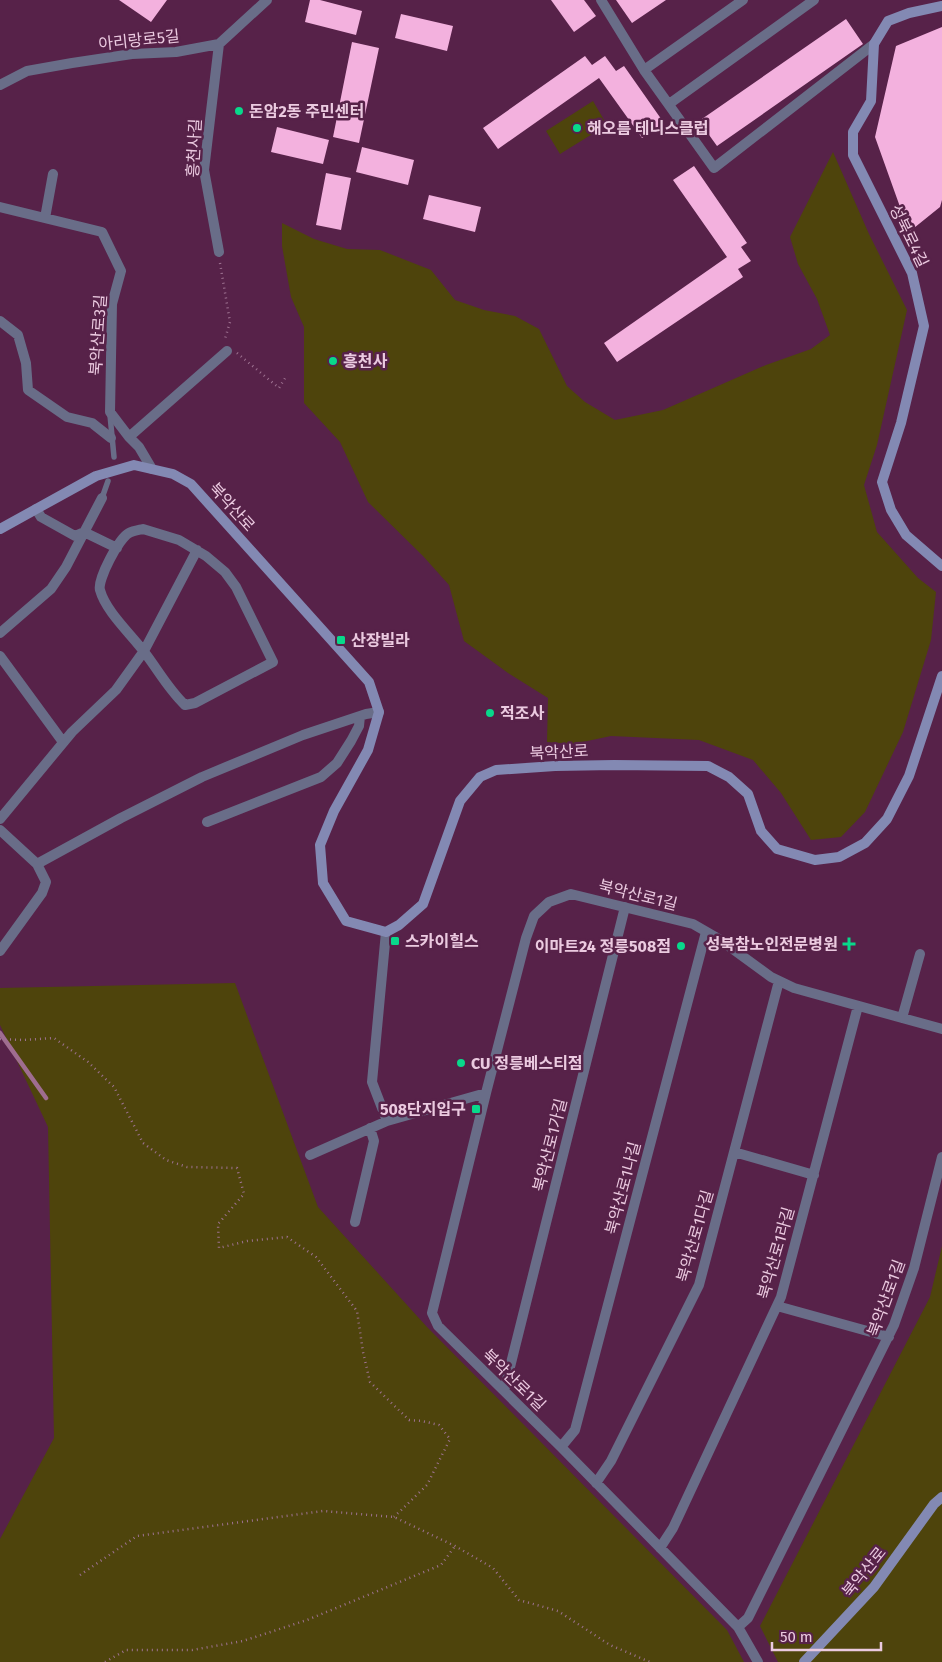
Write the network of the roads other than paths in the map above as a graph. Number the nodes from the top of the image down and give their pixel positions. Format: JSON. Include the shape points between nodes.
{"nodes":[{"id":1,"x":267,"y":0,"type":"edge"},
{"id":2,"x":601,"y":0,"type":"edge"},
{"id":3,"x":743,"y":0,"type":"edge"},
{"id":4,"x":814,"y":0,"type":"edge"},
{"id":5,"x":942,"y":6,"type":"edge"},
{"id":6,"x":219,"y":44,"type":"junction"},
{"id":7,"x":874,"y":44,"type":"junction"},
{"id":8,"x":644,"y":70,"type":"junction"},
{"id":9,"x":0,"y":85,"type":"edge"},
{"id":10,"x":669,"y":104,"type":"junction"},
{"id":11,"x":53,"y":174,"type":"dead end"},
{"id":12,"x":0,"y":207,"type":"edge"},
{"id":13,"x":45,"y":218,"type":"junction"},
{"id":14,"x":218,"y":252,"type":"road end"},
{"id":15,"x":0,"y":321,"type":"edge"},
{"id":16,"x":228,"y":347,"type":"road end"},
{"id":17,"x":110,"y":412,"type":"junction"},
{"id":18,"x":129,"y":437,"type":"junction"},
{"id":19,"x":111,"y":438,"type":"junction"},
{"id":20,"x":114,"y":457,"type":"dead end"},
{"id":21,"x":152,"y":469,"type":"junction"},
{"id":22,"x":108,"y":481,"type":"dead end"},
{"id":23,"x":102,"y":498,"type":"joint"},
{"id":24,"x":36,"y":509,"type":"junction"},
{"id":25,"x":0,"y":529,"type":"edge"},
{"id":26,"x":84,"y":532,"type":"junction"},
{"id":27,"x":117,"y":548,"type":"junction"},
{"id":28,"x":197,"y":550,"type":"junction"},
{"id":29,"x":942,"y":566,"type":"edge"},
{"id":30,"x":0,"y":633,"type":"edge"},
{"id":31,"x":144,"y":651,"type":"junction"},
{"id":32,"x":0,"y":656,"type":"edge"},
{"id":33,"x":942,"y":676,"type":"edge"},
{"id":34,"x":379,"y":712,"type":"junction"},
{"id":35,"x":360,"y":716,"type":"junction"},
{"id":36,"x":63,"y":742,"type":"junction"},
{"id":37,"x":0,"y":819,"type":"edge"},
{"id":38,"x":207,"y":822,"type":"dead end"},
{"id":39,"x":0,"y":830,"type":"edge"},
{"id":40,"x":37,"y":864,"type":"junction"},
{"id":41,"x":625,"y":907,"type":"junction"},
{"id":42,"x":386,"y":932,"type":"junction"},
{"id":43,"x":706,"y":932,"type":"junction"},
{"id":44,"x":0,"y":951,"type":"edge"},
{"id":45,"x":920,"y":954,"type":"dead end"},
{"id":46,"x":779,"y":981,"type":"junction"},
{"id":47,"x":858,"y":1006,"type":"junction"},
{"id":48,"x":902,"y":1018,"type":"junction"},
{"id":49,"x":942,"y":1029,"type":"edge"},
{"id":50,"x":486,"y":1093,"type":"junction"},
{"id":51,"x":388,"y":1121,"type":"junction"},
{"id":52,"x":370,"y":1128,"type":"junction"},
{"id":53,"x":734,"y":1152,"type":"junction"},
{"id":54,"x":310,"y":1155,"type":"dead end"},
{"id":55,"x":942,"y":1156,"type":"edge"},
{"id":56,"x":814,"y":1175,"type":"junction"},
{"id":57,"x":355,"y":1222,"type":"dead end"},
{"id":58,"x":777,"y":1306,"type":"junction"},
{"id":59,"x":889,"y":1337,"type":"junction"},
{"id":60,"x":504,"y":1391,"type":"junction"},
{"id":61,"x":561,"y":1447,"type":"junction"},
{"id":62,"x":596,"y":1483,"type":"junction"},
{"id":63,"x":942,"y":1497,"type":"edge"},
{"id":64,"x":660,"y":1548,"type":"junction"},
{"id":65,"x":738,"y":1627,"type":"junction"},
{"id":66,"x":758,"y":1662,"type":"edge"},
{"id":67,"x":804,"y":1662,"type":"edge"}],
"edges":[{"from":1,"to":6,"type":"street"},
{"from":2,"to":8,"type":"street"},
{"from":3,"to":8,"type":"street"},
{"from":4,"to":10,"type":"street"},
{"from":5,"to":7,"type":"street","name":"성북로4길","via":[[888,21]]},
{"from":6,"to":9,"type":"street","name":"아리랑로5길","via":[[176,52],[72,62],[26,71]]},
{"from":6,"to":14,"type":"street","name":"흥천사길","via":[[204,170]]},
{"from":7,"to":10,"type":"street","via":[[714,168]]},
{"from":7,"to":29,"type":"street","name":"성북로4길","via":[[872,101],[853,132],[853,155],[912,273],[924,326],[901,423],[882,482],[891,510],[906,535]]},
{"from":8,"to":10,"type":"street"},
{"from":11,"to":13,"type":"street"},
{"from":12,"to":13,"type":"street","name":"북악산로3길"},
{"from":13,"to":17,"type":"street","name":"북악산로3길","via":[[102,232],[121,271],[112,304]]},
{"from":15,"to":19,"type":"street","via":[[18,335],[26,363],[28,390],[67,417],[92,423]]},
{"from":16,"to":18,"type":"street"},
{"from":17,"to":18,"type":"street"},
{"from":17,"to":19,"type":"lane","name":"북악산로3길"},
{"from":18,"to":21,"type":"street"},
{"from":19,"to":20,"type":"lane","name":"북악산로3길"},
{"from":21,"to":24,"type":"street","name":"북악산로","via":[[134,466],[96,476]]},
{"from":21,"to":34,"type":"street","name":"북악산로","via":[[173,474],[190,484],[369,682]]},
{"from":22,"to":23,"type":"lane"},
{"from":23,"to":26,"type":"street"},
{"from":24,"to":25,"type":"street","name":"북악산로"},
{"from":24,"to":26,"type":"street","via":[[41,517],[76,536]]},
{"from":26,"to":27,"type":"street"},
{"from":26,"to":30,"type":"street","via":[[51,589]]},
{"from":27,"to":28,"type":"street","via":[[127,534],[143,529],[179,540]]},
{"from":27,"to":31,"type":"street","via":[[101,578],[99,589]]},
{"from":28,"to":31,"type":"street"},
{"from":28,"to":31,"type":"street","via":[[225,572],[236,587],[273,662],[185,705]]},
{"from":31,"to":36,"type":"street","via":[[116,690]]},
{"from":32,"to":36,"type":"street"},
{"from":33,"to":42,"type":"street","name":"북악산로","via":[[909,776],[887,819],[865,843],[839,857],[815,860],[778,849],[761,831],[748,794],[729,777],[708,766],[555,766],[496,770],[480,777],[460,801],[423,904]]},
{"from":34,"to":35,"type":"street"},
{"from":34,"to":42,"type":"street","via":[[368,750],[334,811],[320,845],[323,883],[346,921]]},
{"from":35,"to":38,"type":"street","via":[[351,741],[322,777]]},
{"from":35,"to":40,"type":"street","via":[[202,777]]},
{"from":36,"to":37,"type":"street"},
{"from":39,"to":40,"type":"street"},
{"from":40,"to":44,"type":"street","via":[[46,882],[42,893]]},
{"from":41,"to":43,"type":"street","name":"북악산로1길","via":[[693,924]]},
{"from":41,"to":50,"type":"street","name":"북악산로1길","via":[[571,894],[549,902],[534,916]]},
{"from":41,"to":60,"type":"street","name":"북악산로1가길"},
{"from":42,"to":51,"type":"street","via":[[372,1082]]},
{"from":43,"to":46,"type":"street","name":"북악산로1길"},
{"from":43,"to":61,"type":"street","name":"북악산로1나길","via":[[575,1430]]},
{"from":45,"to":48,"type":"street"},
{"from":46,"to":47,"type":"street","name":"북악산로1길"},
{"from":46,"to":53,"type":"street","name":"북악산로1다길"},
{"from":47,"to":48,"type":"street","name":"북악산로1길"},
{"from":47,"to":56,"type":"street","name":"북악산로1라길"},
{"from":48,"to":49,"type":"street","name":"북악산로1길"},
{"from":50,"to":51,"type":"street"},
{"from":50,"to":60,"type":"street","name":"북악산로1길","via":[[432,1313],[438,1326]]},
{"from":51,"to":52,"type":"street"},
{"from":52,"to":54,"type":"street"},
{"from":52,"to":57,"type":"street","via":[[374,1142]]},
{"from":53,"to":56,"type":"street"},
{"from":53,"to":62,"type":"street","name":"북악산로1다길","via":[[699,1286],[611,1461]]},
{"from":55,"to":59,"type":"street","name":"북악산로1길","via":[[914,1268]]},
{"from":56,"to":58,"type":"street","name":"북악산로1라길"},
{"from":58,"to":59,"type":"street"},
{"from":58,"to":64,"type":"street","name":"북악산로1라길","via":[[673,1528]]},
{"from":59,"to":65,"type":"street","name":"북악산로1길","via":[[748,1618]]},
{"from":60,"to":61,"type":"street","name":"북악산로1길"},
{"from":61,"to":62,"type":"street","name":"북악산로1길"},
{"from":62,"to":64,"type":"street","name":"북악산로1길"},
{"from":63,"to":67,"type":"street","name":"북악산로","via":[[874,1587]]},
{"from":64,"to":65,"type":"street","name":"북악산로1길"},
{"from":65,"to":66,"type":"street","name":"북악산로1길"}]}
